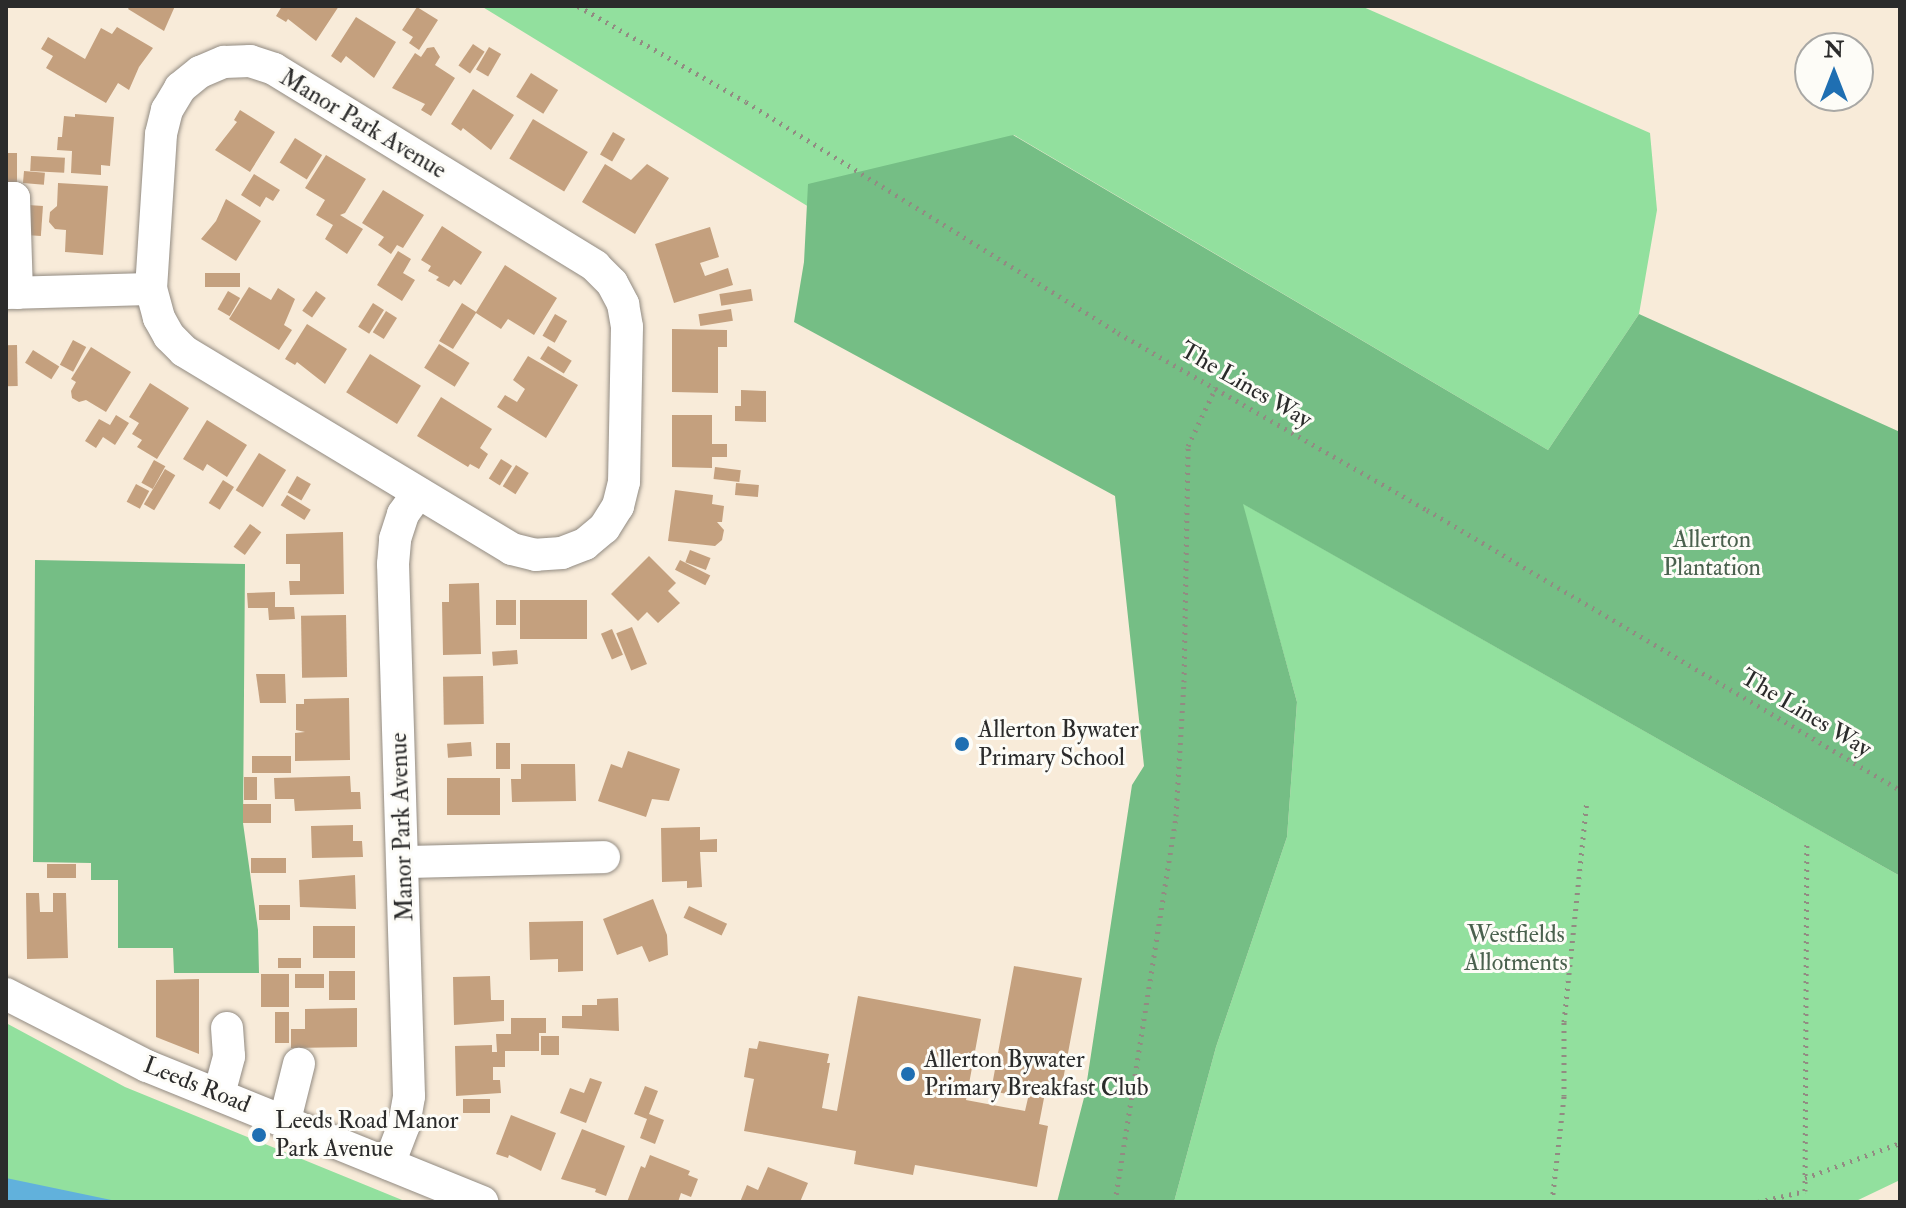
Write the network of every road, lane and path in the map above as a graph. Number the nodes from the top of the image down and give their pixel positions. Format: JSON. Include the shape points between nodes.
{"nodes":[{"id":1,"x":578,"y":6,"type":"edge"},
{"id":2,"x":6,"y":198,"type":"edge"},
{"id":3,"x":151,"y":289,"type":"junction"},
{"id":4,"x":11,"y":293,"type":"edge"},
{"id":5,"x":1216,"y":387,"type":"junction"},
{"id":6,"x":418,"y":493,"type":"junction"},
{"id":7,"x":1900,"y":790,"type":"edge"},
{"id":8,"x":1587,"y":801,"type":"dead end"},
{"id":9,"x":1807,"y":844,"type":"dead end"},
{"id":10,"x":604,"y":857,"type":"dead end"},
{"id":11,"x":404,"y":862,"type":"junction"},
{"id":12,"x":6,"y":994,"type":"edge"},
{"id":13,"x":227,"y":1028,"type":"dead end"},
{"id":14,"x":299,"y":1064,"type":"dead end"},
{"id":15,"x":219,"y":1094,"type":"junction"},
{"id":16,"x":285,"y":1120,"type":"junction"},
{"id":17,"x":1900,"y":1143,"type":"edge"},
{"id":18,"x":389,"y":1164,"type":"junction"},
{"id":19,"x":1805,"y":1178,"type":"junction"},
{"id":20,"x":1035,"y":1195,"type":"dead end"},
{"id":21,"x":482,"y":1202,"type":"edge"},
{"id":22,"x":1033,"y":1202,"type":"edge"},
{"id":23,"x":1115,"y":1202,"type":"edge"},
{"id":24,"x":1552,"y":1202,"type":"edge"},
{"id":25,"x":1758,"y":1202,"type":"edge"}],
"edges":[{"from":1,"to":5,"type":"path","name":"The Lines Way"},
{"from":2,"to":4,"type":"street","via":[[14,198]]},
{"from":3,"to":4,"type":"street"},
{"from":3,"to":6,"type":"street","name":"Manor Park Avenue","via":[[159,318],[184,351]]},
{"from":3,"to":6,"type":"street","name":"Manor Park Avenue","via":[[167,110],[180,88],[224,62],[250,61],[274,69],[595,266],[612,283],[627,327],[624,482],[618,506],[604,528],[585,544],[536,555],[512,549]]},
{"from":5,"to":7,"type":"path","name":"The Lines Way"},
{"from":5,"to":23,"type":"path","via":[[1188,446],[1185,667],[1176,816]]},
{"from":6,"to":11,"type":"street","name":"Manor Park Avenue","via":[[403,514],[393,564]]},
{"from":8,"to":24,"type":"path"},
{"from":9,"to":19,"type":"path"},
{"from":10,"to":11,"type":"street"},
{"from":11,"to":18,"type":"street","name":"Manor Park Avenue","via":[[409,1096]]},
{"from":12,"to":15,"type":"street","name":"Leeds Road","via":[[147,1066]]},
{"from":13,"to":15,"type":"street","via":[[229,1056]]},
{"from":14,"to":16,"type":"street"},
{"from":15,"to":16,"type":"street","name":"Leeds Road"},
{"from":16,"to":18,"type":"street","name":"Leeds Road"},
{"from":17,"to":19,"type":"path"},
{"from":18,"to":21,"type":"street","name":"Leeds Road"},
{"from":19,"to":25,"type":"path","via":[[1805,1191]]},
{"from":20,"to":22,"type":"path"}]}
